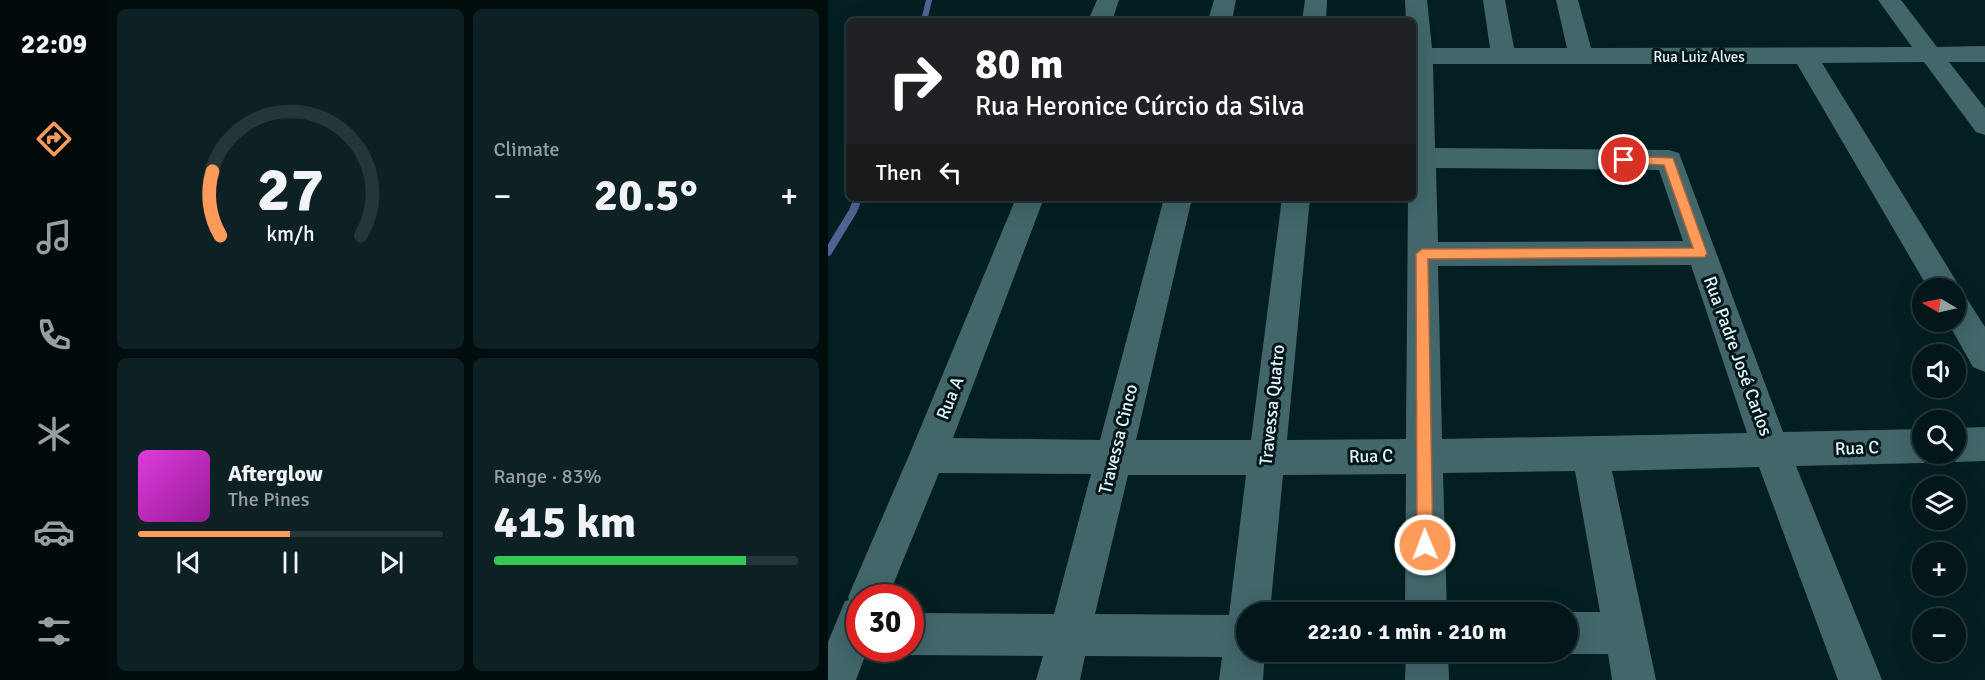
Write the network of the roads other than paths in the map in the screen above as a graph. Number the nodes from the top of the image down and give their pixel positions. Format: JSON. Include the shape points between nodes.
{"nodes":[{"id":1,"x":1108,"y":0,"type":"edge"},
{"id":2,"x":1225,"y":0,"type":"edge"},
{"id":3,"x":1316,"y":0,"type":"edge"},
{"id":4,"x":1416,"y":0,"type":"edge"},
{"id":5,"x":1494,"y":0,"type":"edge"},
{"id":6,"x":1567,"y":0,"type":"edge"},
{"id":7,"x":1889,"y":0,"type":"edge"},
{"id":8,"x":1101,"y":18,"type":"edge"},
{"id":9,"x":1221,"y":18,"type":"edge"},
{"id":10,"x":1314,"y":18,"type":"edge"},
{"id":11,"x":1985,"y":54,"type":"edge"},
{"id":12,"x":1503,"y":55,"type":"junction"},
{"id":13,"x":1417,"y":56,"type":"edge"},
{"id":14,"x":1805,"y":56,"type":"junction"},
{"id":15,"x":1931,"y":56,"type":"junction"},
{"id":16,"x":1581,"y":57,"type":"junction"},
{"id":17,"x":1985,"y":126,"type":"edge"},
{"id":18,"x":1422,"y":158,"type":"junction"},
{"id":19,"x":1029,"y":201,"type":"edge"},
{"id":20,"x":1177,"y":201,"type":"edge"},
{"id":21,"x":1296,"y":201,"type":"edge"},
{"id":22,"x":1701,"y":253,"type":"junction"},
{"id":23,"x":1422,"y":254,"type":"junction"},
{"id":24,"x":1938,"y":278,"type":"edge"},
{"id":25,"x":1966,"y":325,"type":"edge"},
{"id":26,"x":1985,"y":357,"type":"edge"},
{"id":27,"x":1985,"y":444,"type":"edge"},
{"id":28,"x":1966,"y":445,"type":"edge"},
{"id":29,"x":1912,"y":446,"type":"edge"},
{"id":30,"x":1771,"y":450,"type":"junction"},
{"id":31,"x":1590,"y":454,"type":"junction"},
{"id":32,"x":928,"y":455,"type":"junction"},
{"id":33,"x":1423,"y":455,"type":"junction"},
{"id":34,"x":1267,"y":457,"type":"junction"},
{"id":35,"x":1114,"y":458,"type":"junction"},
{"id":36,"x":875,"y":584,"type":"edge"},
{"id":37,"x":1250,"y":602,"type":"edge"},
{"id":38,"x":1426,"y":602,"type":"edge"},
{"id":39,"x":1578,"y":633,"type":"edge"},
{"id":40,"x":1625,"y":633,"type":"junction"},
{"id":41,"x":924,"y":634,"type":"edge"},
{"id":42,"x":1236,"y":635,"type":"edge"},
{"id":43,"x":1069,"y":636,"type":"junction"},
{"id":44,"x":846,"y":652,"type":"edge"},
{"id":45,"x":1243,"y":662,"type":"edge"},
{"id":46,"x":1426,"y":662,"type":"edge"},
{"id":47,"x":834,"y":680,"type":"edge"},
{"id":48,"x":1058,"y":680,"type":"edge"},
{"id":49,"x":1241,"y":680,"type":"edge"},
{"id":50,"x":1427,"y":680,"type":"edge"},
{"id":51,"x":1634,"y":680,"type":"edge"},
{"id":52,"x":1860,"y":680,"type":"edge"}],
"edges":[{"from":1,"to":8,"type":"street"},
{"from":2,"to":9,"type":"street"},
{"from":3,"to":10,"type":"street"},
{"from":4,"to":13,"type":"street"},
{"from":5,"to":12,"type":"street"},
{"from":6,"to":16,"type":"street"},
{"from":7,"to":15,"type":"street"},
{"from":11,"to":15,"type":"street","name":"Rua Luiz Alves"},
{"from":12,"to":13,"type":"street","name":"Rua Luiz Alves"},
{"from":12,"to":16,"type":"street","name":"Rua Luiz Alves"},
{"from":13,"to":18,"type":"street"},
{"from":14,"to":15,"type":"street","name":"Rua Luiz Alves"},
{"from":14,"to":16,"type":"street","name":"Rua Luiz Alves"},
{"from":14,"to":24,"type":"street"},
{"from":15,"to":17,"type":"street"},
{"from":18,"to":22,"type":"street","name":"Rua Padre José Carlos","via":[[1669,160]]},
{"from":18,"to":23,"type":"street"},
{"from":19,"to":32,"type":"street","name":"Rua A"},
{"from":20,"to":35,"type":"street","name":"Travessa Cinco"},
{"from":21,"to":34,"type":"street","name":"Travessa Quatro"},
{"from":22,"to":23,"type":"street"},
{"from":22,"to":30,"type":"street","name":"Rua Padre José Carlos"},
{"from":23,"to":33,"type":"street"},
{"from":25,"to":26,"type":"street"},
{"from":27,"to":28,"type":"street"},
{"from":29,"to":30,"type":"street","name":"Rua C"},
{"from":30,"to":31,"type":"street","name":"Rua C"},
{"from":30,"to":52,"type":"street","name":"Rua Padre José Carlos"},
{"from":31,"to":33,"type":"street","name":"Rua C"},
{"from":31,"to":40,"type":"street"},
{"from":32,"to":35,"type":"street","name":"Rua C"},
{"from":32,"to":36,"type":"street","name":"Rua A"},
{"from":33,"to":34,"type":"street","name":"Rua C"},
{"from":33,"to":38,"type":"street"},
{"from":34,"to":35,"type":"street","name":"Rua C"},
{"from":34,"to":37,"type":"street","name":"Travessa Quatro"},
{"from":35,"to":43,"type":"street","name":"Travessa Cinco"},
{"from":39,"to":40,"type":"street"},
{"from":40,"to":51,"type":"street"},
{"from":41,"to":43,"type":"street"},
{"from":42,"to":43,"type":"street"},
{"from":43,"to":48,"type":"street","name":"Travessa Cinco"},
{"from":44,"to":47,"type":"street","name":"Rua A"},
{"from":45,"to":49,"type":"street"},
{"from":46,"to":50,"type":"street"}]}
